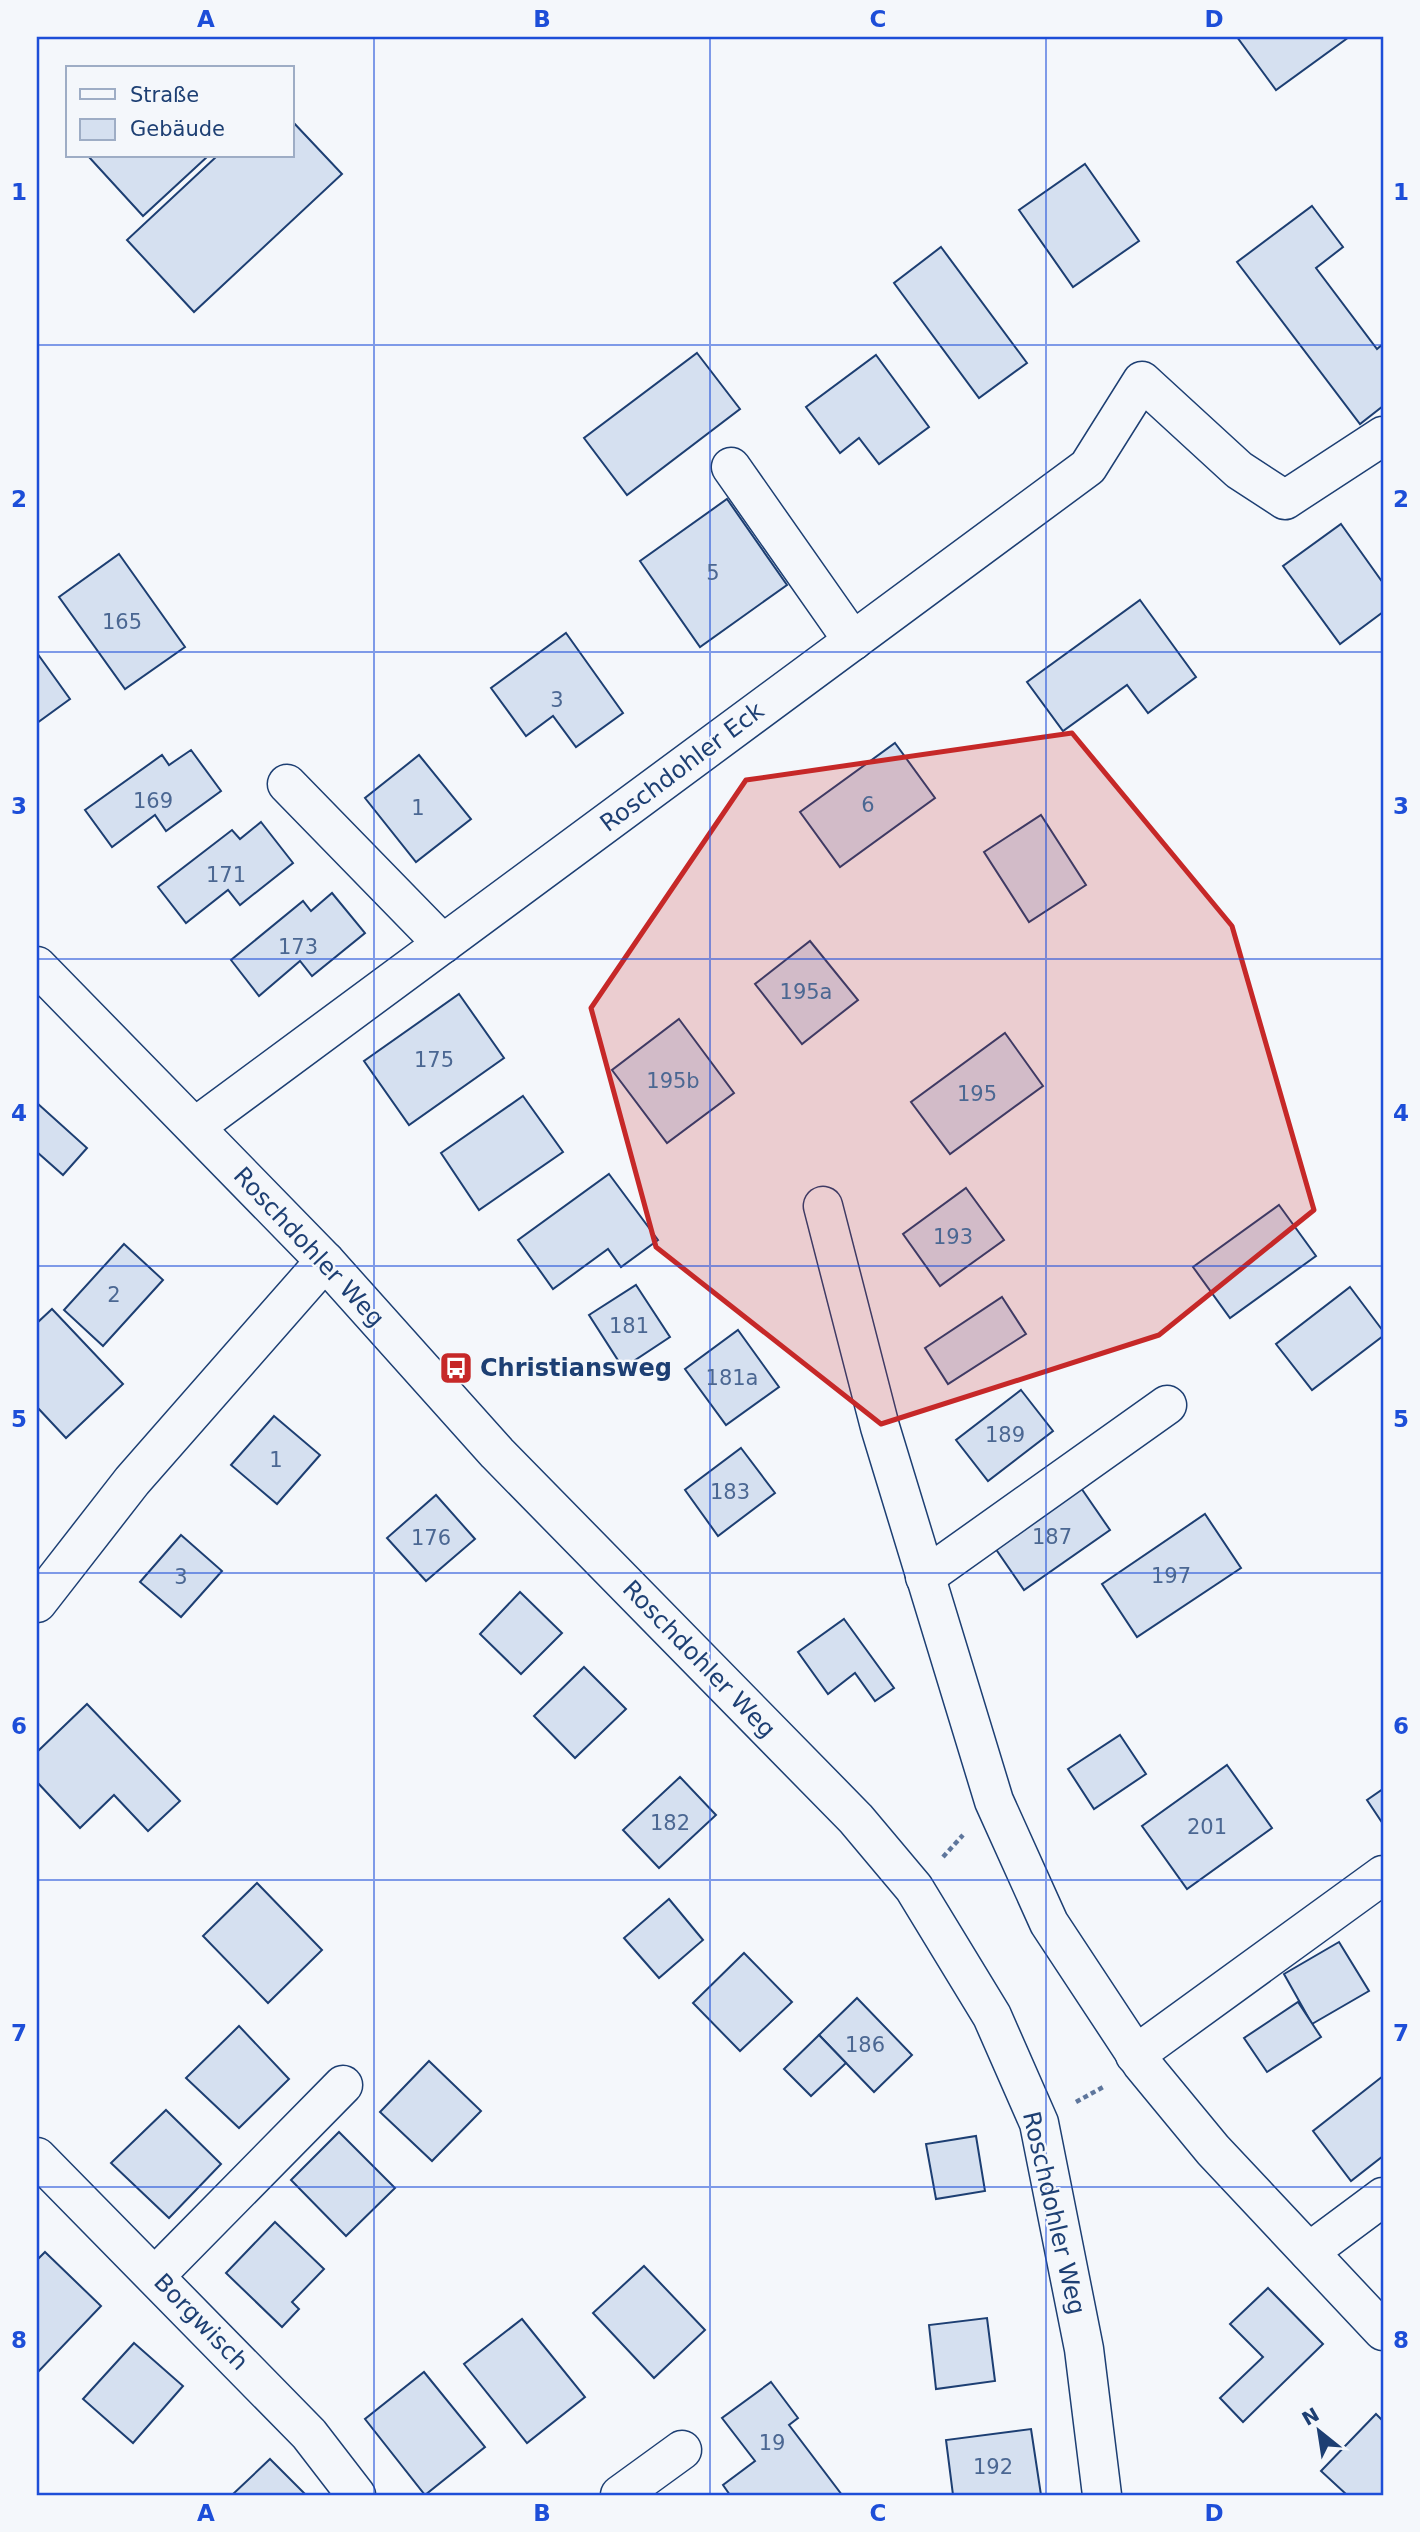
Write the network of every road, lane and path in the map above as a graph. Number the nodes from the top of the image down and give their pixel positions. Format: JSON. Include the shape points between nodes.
{"nodes":[{"id":1,"x":1383,"y":436,"type":"edge"},
{"id":2,"x":730,"y":467,"type":"dead end"},
{"id":3,"x":853,"y":641,"type":"junction"},
{"id":4,"x":287,"y":784,"type":"dead end"},
{"id":5,"x":443,"y":944,"type":"junction"},
{"id":6,"x":37,"y":966,"type":"edge"},
{"id":7,"x":195,"y":1127,"type":"junction"},
{"id":8,"x":823,"y":1206,"type":"dead end"},
{"id":9,"x":325,"y":1261,"type":"junction"},
{"id":10,"x":1167,"y":1405,"type":"dead end"},
{"id":11,"x":925,"y":1577,"type":"junction"},
{"id":12,"x":37,"y":1603,"type":"edge"},
{"id":13,"x":994,"y":1801,"type":"junction"},
{"id":14,"x":1383,"y":1875,"type":"edge"},
{"id":15,"x":915,"y":1888,"type":"junction"},
{"id":16,"x":1139,"y":2060,"type":"junction"},
{"id":17,"x":343,"y":2085,"type":"dead end"},
{"id":18,"x":1039,"y":2123,"type":"junction"},
{"id":19,"x":37,"y":2157,"type":"edge"},
{"id":20,"x":1383,"y":2197,"type":"edge"},
{"id":21,"x":1309,"y":2252,"type":"junction"},
{"id":22,"x":156,"y":2275,"type":"junction"},
{"id":23,"x":1383,"y":2331,"type":"edge"},
{"id":24,"x":682,"y":2450,"type":"dead end"},
{"id":25,"x":356,"y":2495,"type":"edge"},
{"id":26,"x":620,"y":2495,"type":"edge"},
{"id":27,"x":1102,"y":2495,"type":"edge"}],
"edges":[{"from":1,"to":3,"type":"street","name":"Roschdohler Eck","via":[[1285,500],[1239,470],[1142,381],[1088,467]]},
{"from":2,"to":3,"type":"street"},
{"from":3,"to":5,"type":"street","name":"Roschdohler Eck"},
{"from":4,"to":5,"type":"street"},
{"from":5,"to":7,"type":"street","name":"Roschdohler Eck"},
{"from":6,"to":7,"type":"street","name":"Roschdohler Weg"},
{"from":7,"to":9,"type":"street","name":"Roschdohler Weg"},
{"from":8,"to":11,"type":"street","via":[[880,1427]]},
{"from":9,"to":12,"type":"street","via":[[132,1481]]},
{"from":9,"to":15,"type":"street","name":"Roschdohler Weg","via":[[497,1453],[856,1819]]},
{"from":10,"to":11,"type":"street"},
{"from":11,"to":13,"type":"street"},
{"from":13,"to":15,"type":"path"},
{"from":13,"to":16,"type":"street","via":[[1049,1923]]},
{"from":14,"to":16,"type":"street"},
{"from":15,"to":18,"type":"street","name":"Roschdohler Weg","via":[[992,2016]]},
{"from":16,"to":18,"type":"path"},
{"from":16,"to":21,"type":"street","via":[[1213,2150]]},
{"from":17,"to":22,"type":"street"},
{"from":18,"to":27,"type":"street","name":"Roschdohler Weg","via":[[1084,2349]]},
{"from":19,"to":22,"type":"street","name":"Borgwisch"},
{"from":20,"to":21,"type":"street"},
{"from":21,"to":23,"type":"street"},
{"from":22,"to":25,"type":"street","name":"Borgwisch","via":[[309,2434]]},
{"from":24,"to":26,"type":"street"}]}
